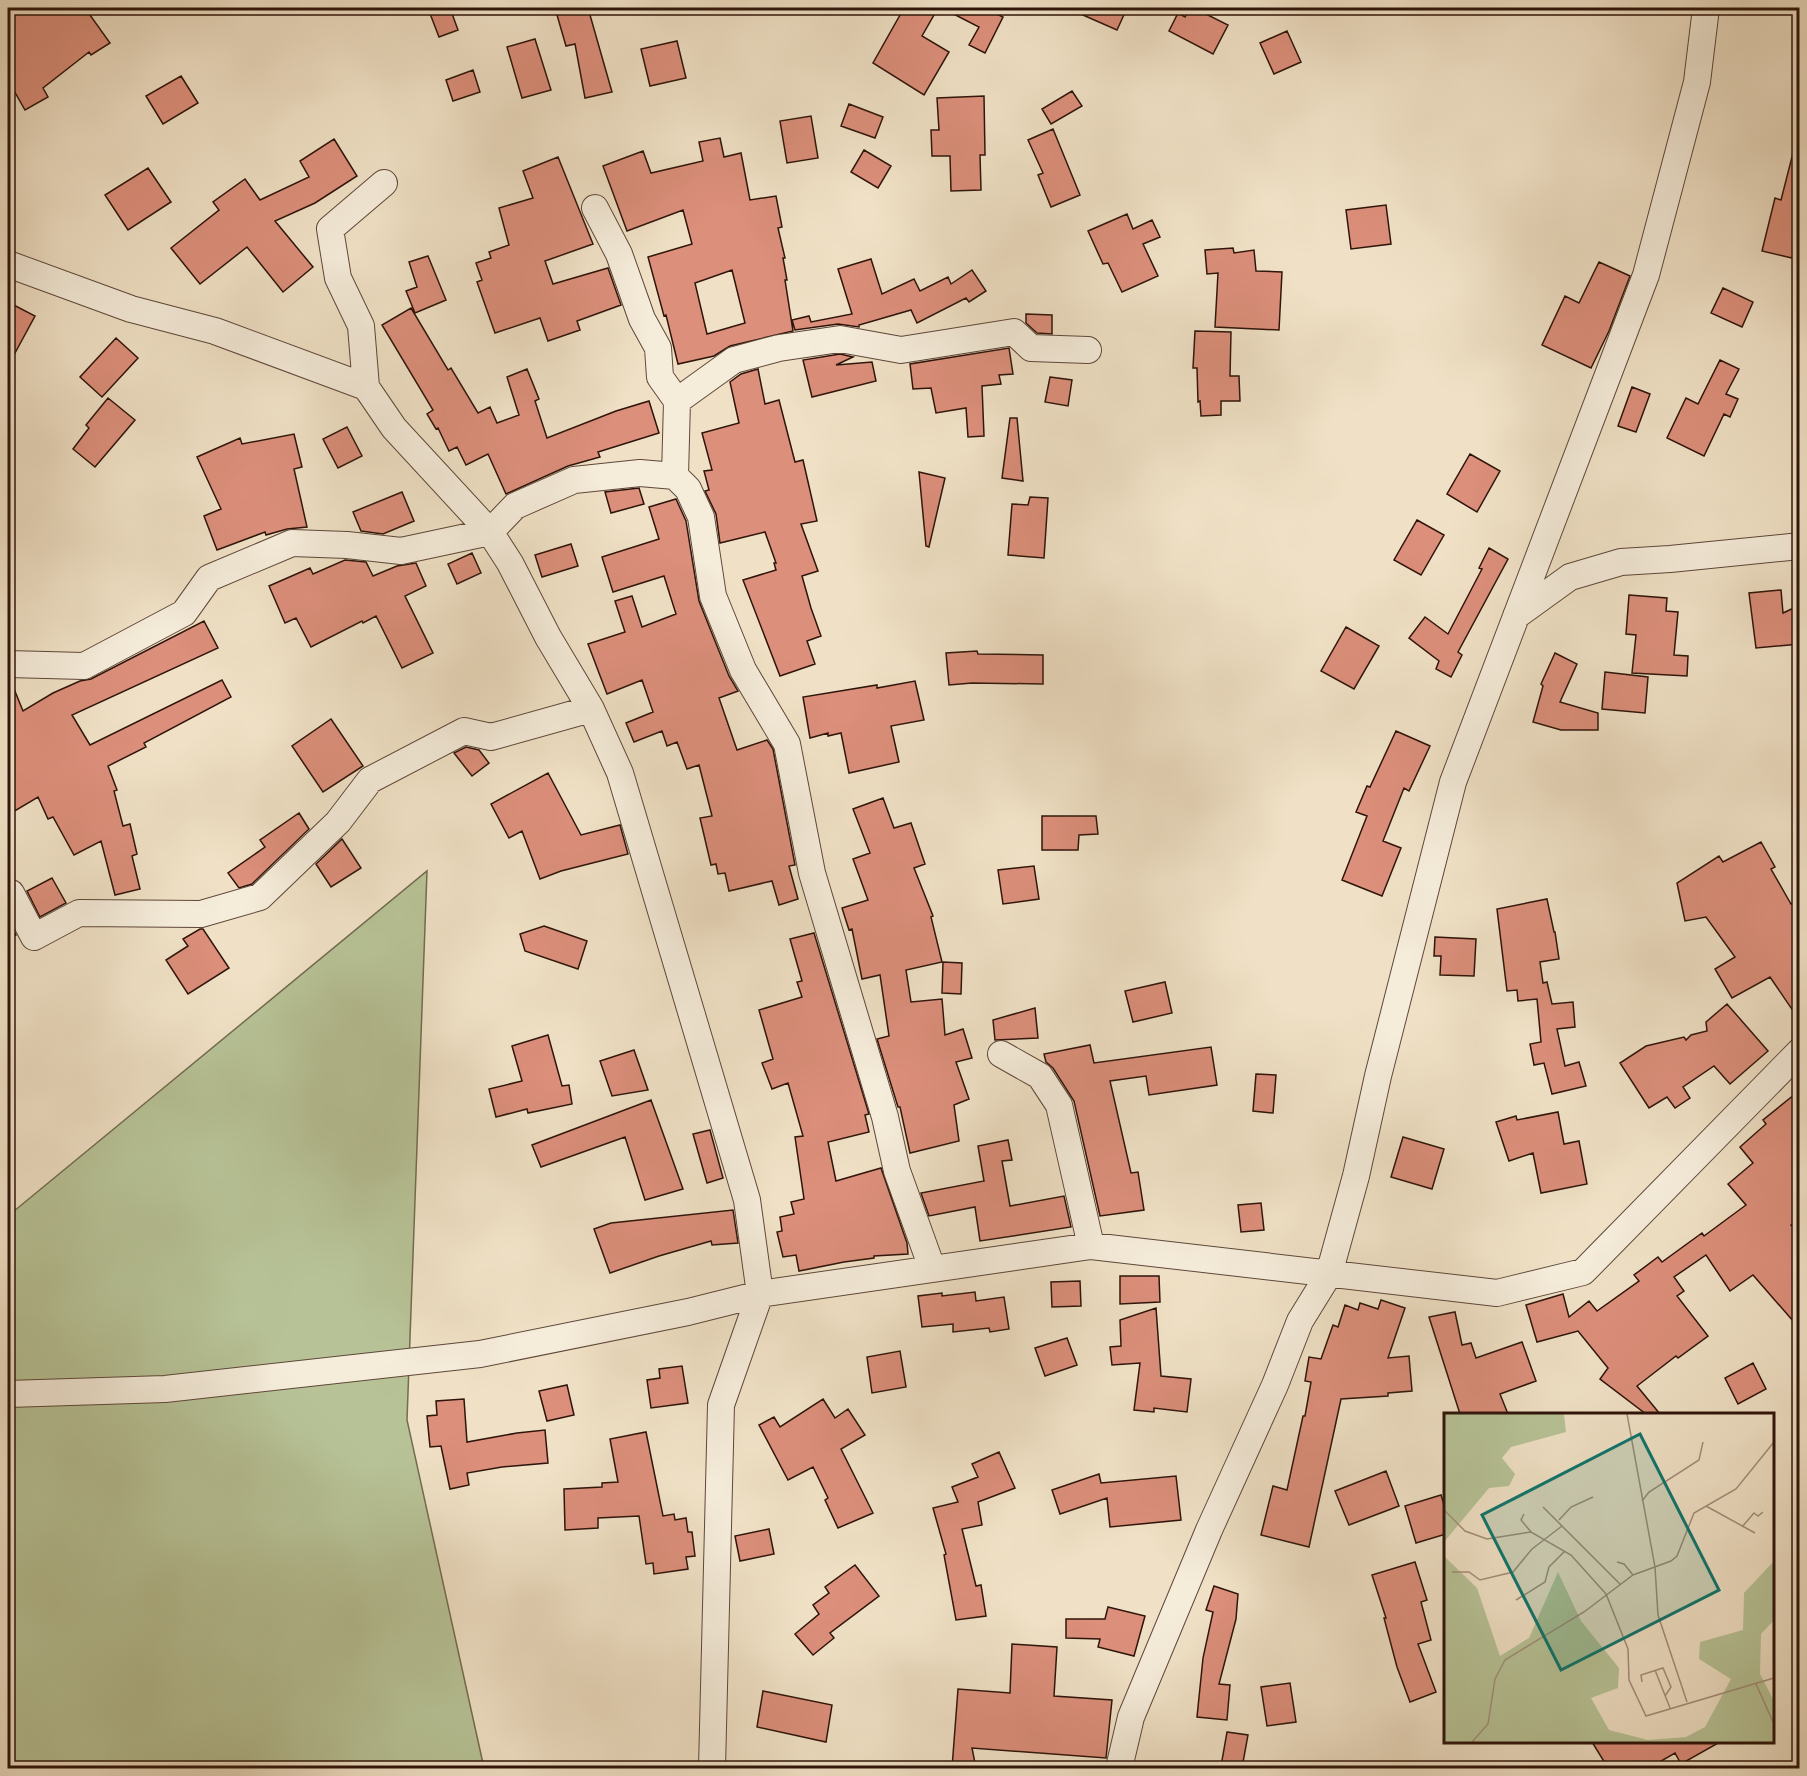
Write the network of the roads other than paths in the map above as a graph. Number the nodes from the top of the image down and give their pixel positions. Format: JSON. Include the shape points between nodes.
{"nodes":[{"id":1,"x":1706,"y":8,"type":"edge"},
{"id":2,"x":384,"y":183,"type":"dead end"},
{"id":3,"x":595,"y":208,"type":"dead end"},
{"id":4,"x":8,"y":264,"type":"edge"},
{"id":5,"x":1088,"y":350,"type":"dead end"},
{"id":6,"x":366,"y":387,"type":"junction"},
{"id":7,"x":677,"y":401,"type":"junction"},
{"id":8,"x":675,"y":476,"type":"junction"},
{"id":9,"x":490,"y":532,"type":"junction"},
{"id":10,"x":1800,"y":546,"type":"edge"},
{"id":11,"x":1515,"y":616,"type":"junction"},
{"id":12,"x":8,"y":664,"type":"edge"},
{"id":13,"x":591,"y":709,"type":"junction"},
{"id":14,"x":8,"y":894,"type":"edge"},
{"id":15,"x":1800,"y":1051,"type":"edge"},
{"id":16,"x":1001,"y":1054,"type":"dead end"},
{"id":17,"x":1090,"y":1246,"type":"junction"},
{"id":18,"x":932,"y":1268,"type":"junction"},
{"id":19,"x":1329,"y":1274,"type":"junction"},
{"id":20,"x":760,"y":1294,"type":"junction"},
{"id":21,"x":8,"y":1394,"type":"edge"},
{"id":22,"x":712,"y":1768,"type":"edge"},
{"id":23,"x":1119,"y":1768,"type":"edge"}],
"edges":[{"from":1,"to":11,"type":"street","via":[[1697,82],[1646,275]]},
{"from":2,"to":6,"type":"street","via":[[330,229],[338,278],[361,326]]},
{"from":3,"to":7,"type":"street","via":[[619,254],[642,319],[658,348],[660,377]]},
{"from":4,"to":6,"type":"street","via":[[131,309],[215,331]]},
{"from":5,"to":7,"type":"street","via":[[1031,348],[1014,332],[901,350],[840,339],[779,348],[734,360]]},
{"from":6,"to":9,"type":"street","via":[[394,428]]},
{"from":7,"to":8,"type":"street"},
{"from":8,"to":9,"type":"street","via":[[640,473],[574,480],[515,506]]},
{"from":8,"to":18,"type":"street","via":[[688,489],[701,518],[713,596],[743,670],[787,744],[812,873],[885,1117],[897,1171]]},
{"from":9,"to":12,"type":"street","via":[[401,551],[292,543],[209,578],[184,613],[84,666]]},
{"from":9,"to":13,"type":"street"},
{"from":10,"to":11,"type":"street","via":[[1621,562],[1570,577]]},
{"from":11,"to":19,"type":"street","via":[[1453,782]]},
{"from":13,"to":14,"type":"street","via":[[491,736],[464,731],[370,780],[338,822],[260,897],[201,914],[79,913],[34,937],[11,893]]},
{"from":13,"to":20,"type":"street","via":[[620,774],[747,1200]]},
{"from":15,"to":19,"type":"street","via":[[1583,1272],[1497,1293]]},
{"from":16,"to":17,"type":"street","via":[[1040,1076],[1059,1105]]},
{"from":17,"to":18,"type":"street"},
{"from":17,"to":19,"type":"street"},
{"from":18,"to":20,"type":"street"},
{"from":19,"to":23,"type":"street","via":[[1300,1321],[1209,1530],[1131,1717]]},
{"from":20,"to":21,"type":"street","via":[[480,1354],[165,1389]]},
{"from":20,"to":22,"type":"street","via":[[722,1405]]}]}
